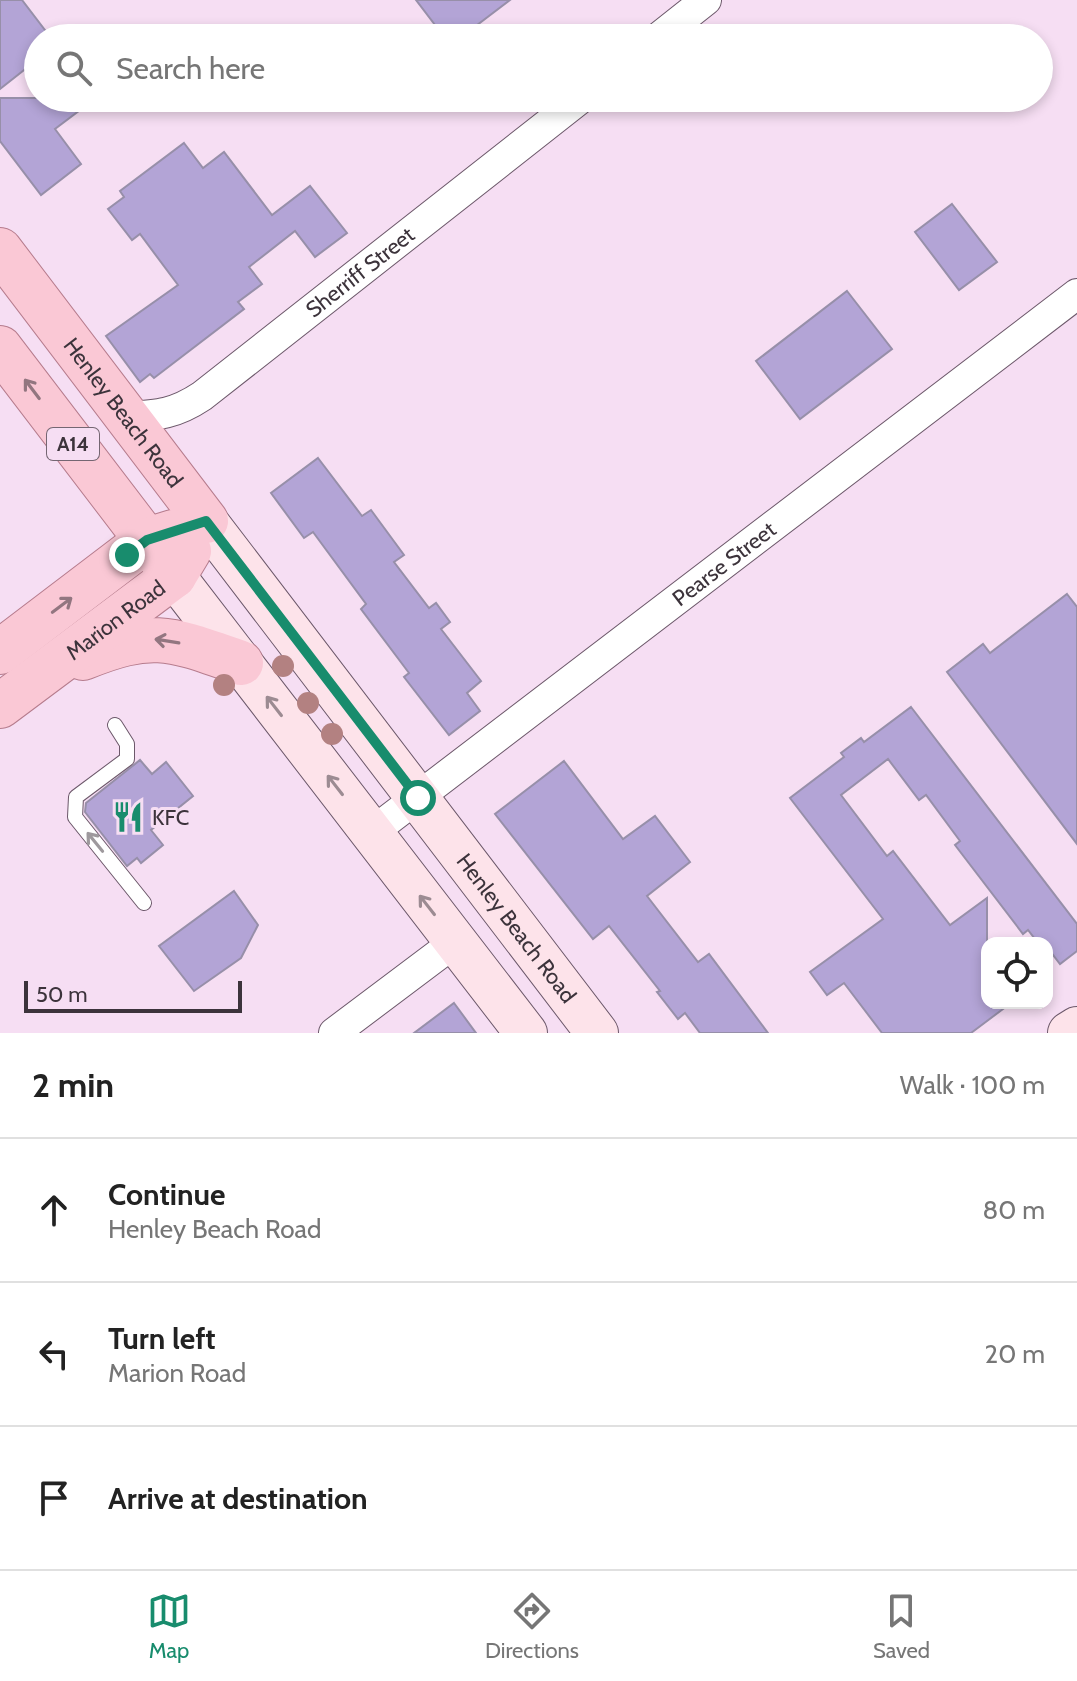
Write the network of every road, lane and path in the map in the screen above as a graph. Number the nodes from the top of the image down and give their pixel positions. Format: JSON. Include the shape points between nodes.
{"nodes":[{"id":1,"x":706,"y":0,"type":"edge"},
{"id":2,"x":676,"y":24,"type":"edge"},
{"id":3,"x":563,"y":112,"type":"edge"},
{"id":4,"x":0,"y":250,"type":"edge"},
{"id":5,"x":1077,"y":294,"type":"edge"},
{"id":6,"x":0,"y":348,"type":"edge"},
{"id":7,"x":127,"y":417,"type":"junction"},
{"id":8,"x":206,"y":521,"type":"junction"},
{"id":9,"x":147,"y":540,"type":"junction"},
{"id":10,"x":174,"y":576,"type":"junction"},
{"id":11,"x":0,"y":652,"type":"edge"},
{"id":12,"x":241,"y":663,"type":"junction"},
{"id":13,"x":38,"y":676,"type":"junction"},
{"id":14,"x":0,"y":706,"type":"edge"},
{"id":15,"x":115,"y":725,"type":"dead end"},
{"id":16,"x":418,"y":798,"type":"junction"},
{"id":17,"x":371,"y":833,"type":"junction"},
{"id":18,"x":144,"y":903,"type":"dead end"},
{"id":19,"x":455,"y":942,"type":"junction"},
{"id":20,"x":1077,"y":1028,"type":"edge"},
{"id":21,"x":334,"y":1033,"type":"edge"},
{"id":22,"x":526,"y":1033,"type":"edge"},
{"id":23,"x":597,"y":1033,"type":"edge"},
{"id":24,"x":1069,"y":1033,"type":"edge"}],
"edges":[{"from":1,"to":2,"type":"street"},
{"from":3,"to":7,"type":"street","name":"Sherriff Street","via":[[182,409]]},
{"from":4,"to":7,"type":"main road","name":"Henley Beach Road","number":"A14"},
{"from":5,"to":16,"type":"street","name":"Pearse Street"},
{"from":9,"to":6,"type":"main road","number":"A14","one_way":true},
{"from":7,"to":8,"type":"main road","name":"Henley Beach Road","number":"A14"},
{"from":8,"to":9,"type":"main road","name":"Marion Road"},
{"from":8,"to":10,"type":"main road","name":"Marion Road"},
{"from":8,"to":16,"type":"main road","name":"Henley Beach Road"},
{"from":9,"to":10,"type":"main road","number":"A14"},
{"from":11,"to":9,"type":"main road","name":"Marion Road","one_way":true},
{"from":10,"to":12,"type":"main road"},
{"from":10,"to":13,"type":"main road","name":"Marion Road"},
{"from":12,"to":13,"type":"main road","one_way":true,"via":[[165,639],[143,639]]},
{"from":17,"to":12,"type":"main road","one_way":true},
{"from":13,"to":14,"type":"main road","name":"Marion Road"},
{"from":18,"to":15,"type":"lane","one_way":true,"via":[[75,817],[76,797],[127,759],[127,744]]},
{"from":16,"to":17,"type":"street","name":"Pearse Street"},
{"from":16,"to":23,"type":"main road","name":"Henley Beach Road"},
{"from":19,"to":17,"type":"main road","one_way":true},
{"from":19,"to":21,"type":"street"},
{"from":19,"to":22,"type":"main road"},
{"from":20,"to":24,"type":"main road"}]}
